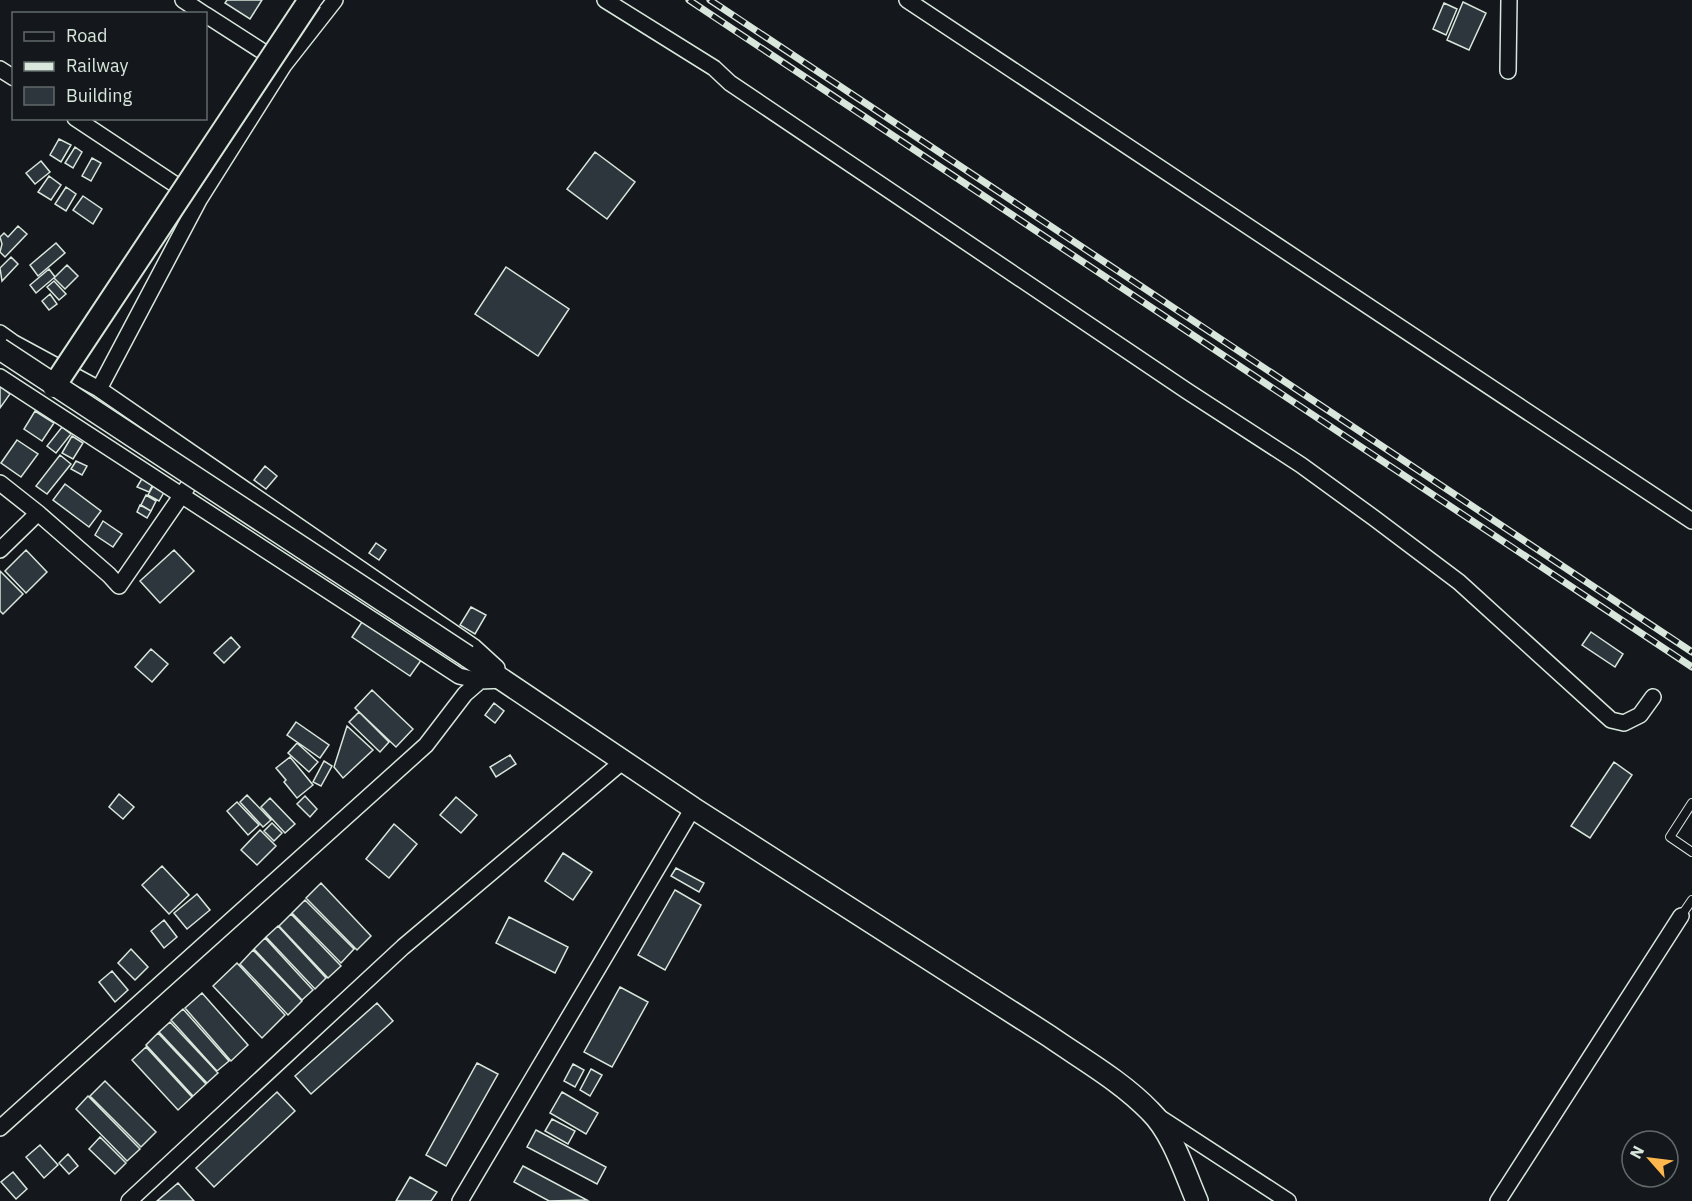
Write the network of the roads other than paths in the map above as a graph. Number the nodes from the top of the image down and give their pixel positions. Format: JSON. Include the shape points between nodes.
{"nodes":[{"id":1,"x":183,"y":0,"type":"edge"},
{"id":2,"x":310,"y":0,"type":"edge"},
{"id":3,"x":335,"y":0,"type":"edge"},
{"id":4,"x":605,"y":0,"type":"edge"},
{"id":5,"x":907,"y":0,"type":"edge"},
{"id":6,"x":1509,"y":0,"type":"edge"},
{"id":7,"x":202,"y":12,"type":"edge"},
{"id":8,"x":207,"y":15,"type":"edge"},
{"id":9,"x":284,"y":65,"type":"junction"},
{"id":10,"x":1508,"y":71,"type":"dead end"},
{"id":11,"x":78,"y":120,"type":"edge"},
{"id":12,"x":199,"y":200,"type":"junction"},
{"id":13,"x":0,"y":333,"type":"edge"},
{"id":14,"x":7,"y":346,"type":"edge"},
{"id":15,"x":0,"y":355,"type":"edge"},
{"id":16,"x":0,"y":377,"type":"edge"},
{"id":17,"x":54,"y":386,"type":"junction"},
{"id":18,"x":99,"y":389,"type":"junction"},
{"id":19,"x":204,"y":461,"type":"junction"},
{"id":20,"x":0,"y":483,"type":"edge"},
{"id":21,"x":183,"y":494,"type":"junction"},
{"id":22,"x":38,"y":513,"type":"junction"},
{"id":23,"x":1692,"y":521,"type":"edge"},
{"id":24,"x":0,"y":550,"type":"edge"},
{"id":25,"x":505,"y":680,"type":"junction"},
{"id":26,"x":480,"y":681,"type":"junction"},
{"id":27,"x":1653,"y":697,"type":"dead end"},
{"id":28,"x":622,"y":762,"type":"junction"},
{"id":29,"x":1692,"y":803,"type":"edge"},
{"id":30,"x":693,"y":808,"type":"junction"},
{"id":31,"x":1692,"y":852,"type":"edge"},
{"id":32,"x":1692,"y":900,"type":"edge"},
{"id":33,"x":1681,"y":916,"type":"joint"},
{"id":34,"x":1151,"y":1112,"type":"junction"},
{"id":35,"x":0,"y":1128,"type":"edge"},
{"id":36,"x":129,"y":1201,"type":"edge"},
{"id":37,"x":460,"y":1201,"type":"edge"},
{"id":38,"x":1197,"y":1201,"type":"edge"},
{"id":39,"x":1288,"y":1201,"type":"edge"},
{"id":40,"x":1498,"y":1201,"type":"edge"}],
"edges":[{"from":1,"to":7,"type":"street"},
{"from":2,"to":17,"type":"main road","bridge":true},
{"from":3,"to":9,"type":"street"},
{"from":4,"to":27,"type":"street","via":[[714,68],[730,83],[1301,465],[1459,582],[1611,720],[1624,723],[1640,715]]},
{"from":5,"to":23,"type":"street"},
{"from":6,"to":10,"type":"street"},
{"from":8,"to":9,"type":"street"},
{"from":9,"to":12,"type":"street"},
{"from":11,"to":12,"type":"street"},
{"from":12,"to":18,"type":"street"},
{"from":13,"to":14,"type":"street"},
{"from":14,"to":15,"type":"street"},
{"from":14,"to":17,"type":"main road","bridge":true},
{"from":14,"to":18,"type":"street"},
{"from":16,"to":21,"type":"street"},
{"from":17,"to":25,"type":"main road","bridge":true},
{"from":18,"to":19,"type":"street"},
{"from":19,"to":21,"type":"street"},
{"from":19,"to":25,"type":"street","via":[[474,647]]},
{"from":20,"to":22,"type":"street"},
{"from":21,"to":22,"type":"street","via":[[119,586]]},
{"from":21,"to":26,"type":"street","via":[[459,676]]},
{"from":22,"to":24,"type":"street"},
{"from":25,"to":26,"type":"street"},
{"from":25,"to":28,"type":"main road"},
{"from":26,"to":35,"type":"street","via":[[465,694],[426,745]]},
{"from":28,"to":30,"type":"main road"},
{"from":28,"to":36,"type":"street","via":[[403,947]]},
{"from":29,"to":31,"type":"lane","via":[[1670,837]]},
{"from":30,"to":34,"type":"main road","via":[[1049,1036]]},
{"from":30,"to":37,"type":"street"},
{"from":32,"to":33,"type":"lane"},
{"from":33,"to":40,"type":"street"},
{"from":34,"to":38,"type":"main road","via":[[1171,1142]]},
{"from":34,"to":39,"type":"street"}]}
